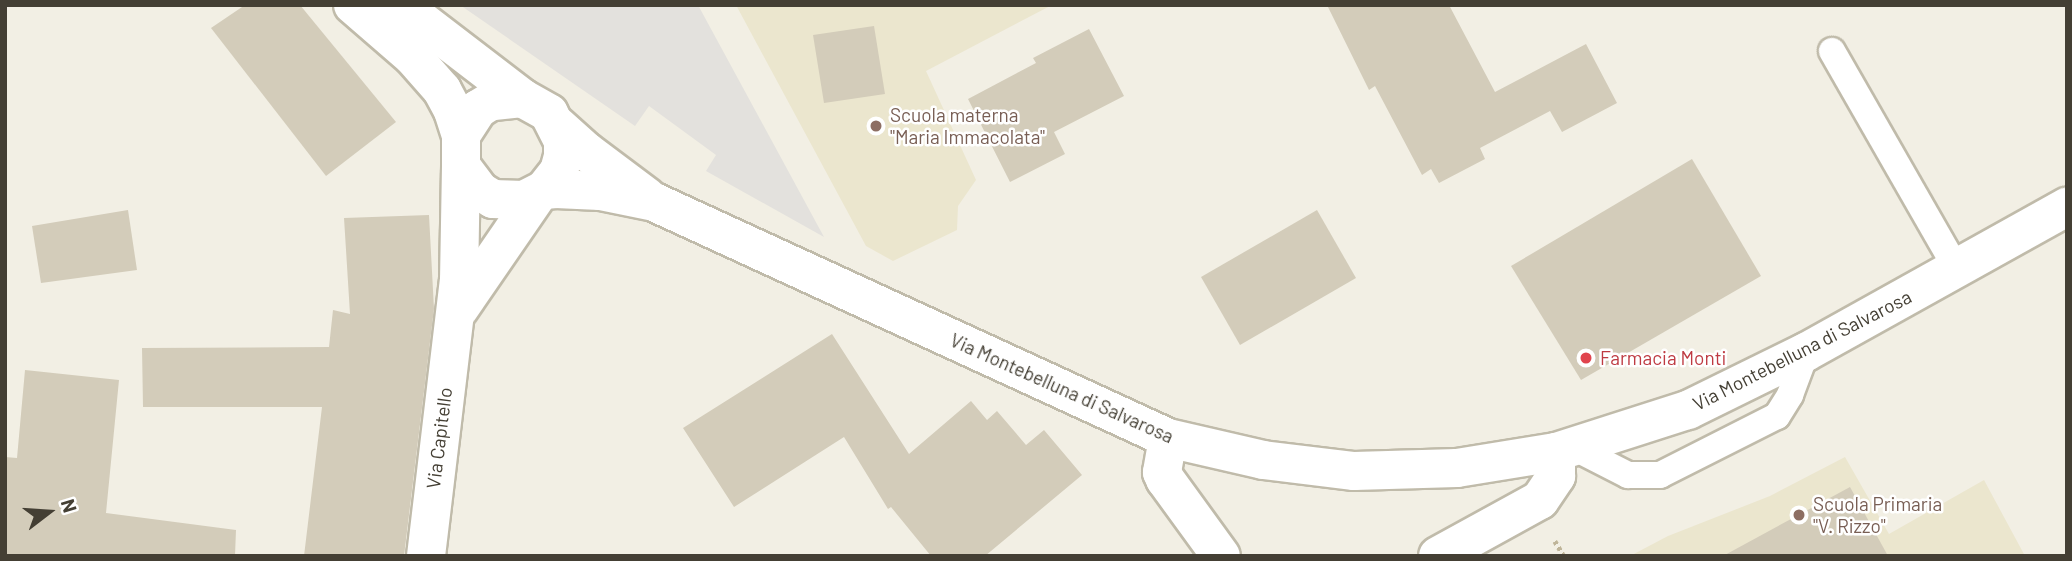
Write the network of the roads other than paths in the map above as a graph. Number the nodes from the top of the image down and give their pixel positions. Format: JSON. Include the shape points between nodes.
{"nodes":[{"id":1,"x":353,"y":5,"type":"edge"},
{"id":2,"x":401,"y":5,"type":"edge"},
{"id":3,"x":1832,"y":51,"type":"dead end"},
{"id":4,"x":523,"y":98,"type":"junction"},
{"id":5,"x":558,"y":126,"type":"junction"},
{"id":6,"x":461,"y":150,"type":"junction"},
{"id":7,"x":541,"y":192,"type":"junction"},
{"id":8,"x":654,"y":202,"type":"junction"},
{"id":9,"x":2067,"y":207,"type":"edge"},
{"id":10,"x":1957,"y":269,"type":"junction"},
{"id":11,"x":454,"y":321,"type":"junction"},
{"id":12,"x":1806,"y":352,"type":"junction"},
{"id":13,"x":1168,"y":438,"type":"junction"},
{"id":14,"x":1565,"y":449,"type":"junction"},
{"id":15,"x":426,"y":556,"type":"edge"},
{"id":16,"x":1221,"y":556,"type":"edge"},
{"id":17,"x":1438,"y":556,"type":"edge"}],
"edges":[{"from":1,"to":6,"type":"street","via":[[397,42],[442,90],[453,111]]},
{"from":2,"to":4,"type":"street"},
{"from":3,"to":10,"type":"lane"},
{"from":4,"to":5,"type":"street","via":[[549,113]]},
{"from":4,"to":6,"type":"street","via":[[491,100],[473,115]]},
{"from":5,"to":7,"type":"street","via":[[563,156],[559,171]]},
{"from":5,"to":8,"type":"street","name":"Via Montebelluna di Salvarosa"},
{"from":6,"to":7,"type":"street","via":[[480,191],[493,199],[524,200]]},
{"from":6,"to":11,"type":"street","name":"Via Capitello"},
{"from":7,"to":8,"type":"street","name":"Via Montebelluna di Salvarosa","via":[[600,191]]},
{"from":7,"to":11,"type":"street","via":[[475,282]]},
{"from":8,"to":13,"type":"street","name":"Via Montebelluna di Salvarosa"},
{"from":9,"to":10,"type":"street","name":"Via Montebelluna di Salvarosa"},
{"from":10,"to":12,"type":"street","name":"Via Montebelluna di Salvarosa"},
{"from":11,"to":15,"type":"street","name":"Via Capitello"},
{"from":12,"to":14,"type":"street","name":"Via Montebelluna di Salvarosa","via":[[1688,410]]},
{"from":12,"to":14,"type":"lane","via":[[1777,416],[1660,475],[1628,475]]},
{"from":13,"to":14,"type":"street","name":"Via Montebelluna di Salvarosa","via":[[1262,460],[1354,471],[1457,468]]},
{"from":13,"to":16,"type":"street","via":[[1162,472]]},
{"from":14,"to":17,"type":"street","via":[[1556,476],[1540,500]]}]}
